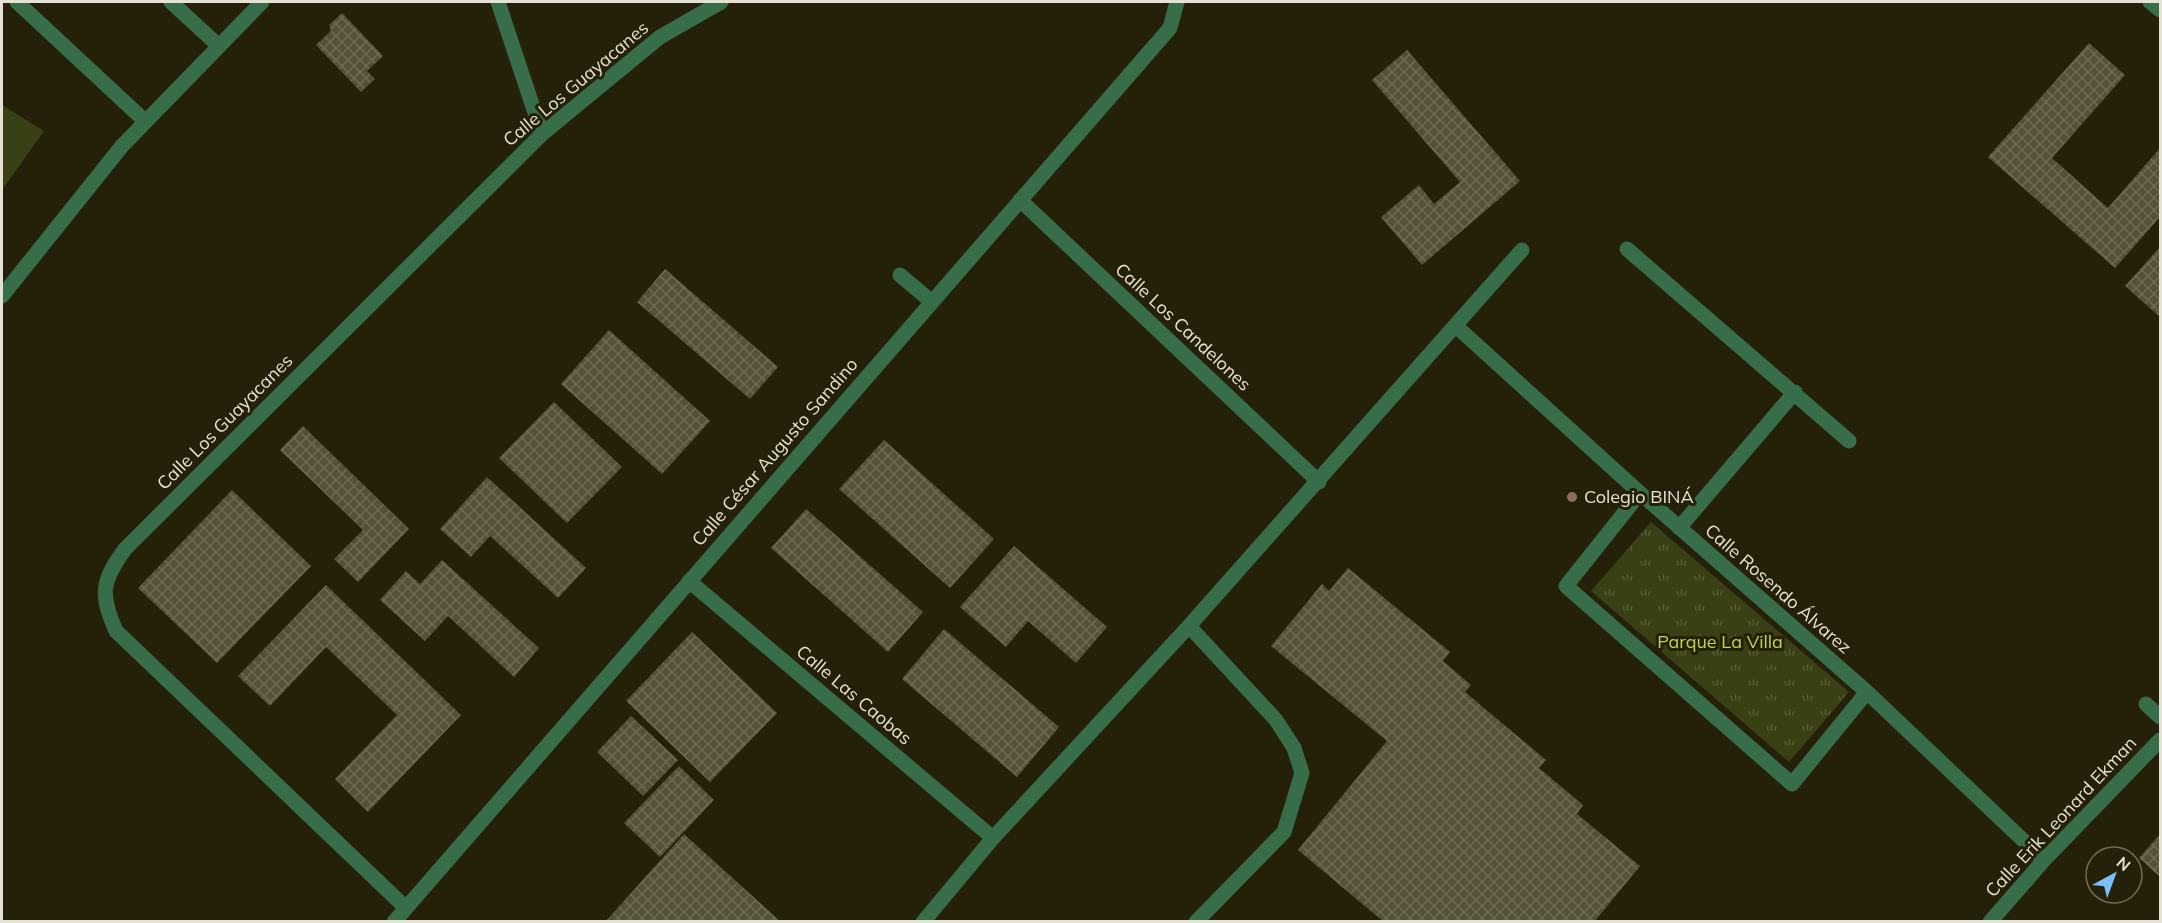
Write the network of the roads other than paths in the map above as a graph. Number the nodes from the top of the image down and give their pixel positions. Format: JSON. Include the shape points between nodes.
{"nodes":[{"id":1,"x":17,"y":2,"type":"edge"},
{"id":2,"x":171,"y":2,"type":"edge"},
{"id":3,"x":262,"y":2,"type":"edge"},
{"id":4,"x":498,"y":2,"type":"edge"},
{"id":5,"x":721,"y":2,"type":"edge"},
{"id":6,"x":2150,"y":2,"type":"edge"},
{"id":7,"x":1177,"y":3,"type":"edge"},
{"id":8,"x":2160,"y":10,"type":"edge"},
{"id":9,"x":219,"y":46,"type":"junction"},
{"id":10,"x":145,"y":121,"type":"junction"},
{"id":11,"x":542,"y":134,"type":"junction"},
{"id":12,"x":1020,"y":200,"type":"junction"},
{"id":13,"x":1627,"y":249,"type":"dead end"},
{"id":14,"x":1522,"y":250,"type":"dead end"},
{"id":15,"x":900,"y":274,"type":"dead end"},
{"id":16,"x":2,"y":296,"type":"edge"},
{"id":17,"x":932,"y":302,"type":"junction"},
{"id":18,"x":1457,"y":327,"type":"junction"},
{"id":19,"x":1795,"y":392,"type":"junction"},
{"id":20,"x":1850,"y":441,"type":"dead end"},
{"id":21,"x":1319,"y":482,"type":"junction"},
{"id":22,"x":1640,"y":493,"type":"junction"},
{"id":23,"x":1679,"y":528,"type":"junction"},
{"id":24,"x":689,"y":581,"type":"junction"},
{"id":25,"x":1190,"y":626,"type":"junction"},
{"id":26,"x":1867,"y":692,"type":"junction"},
{"id":27,"x":2146,"y":704,"type":"dead end"},
{"id":28,"x":2160,"y":717,"type":"edge"},
{"id":29,"x":2160,"y":740,"type":"edge"},
{"id":30,"x":993,"y":838,"type":"junction"},
{"id":31,"x":2044,"y":860,"type":"junction"},
{"id":32,"x":406,"y":908,"type":"junction"},
{"id":33,"x":394,"y":921,"type":"edge"},
{"id":34,"x":923,"y":921,"type":"edge"},
{"id":35,"x":1196,"y":921,"type":"edge"},
{"id":36,"x":1990,"y":921,"type":"edge"}],
"edges":[{"from":1,"to":10,"type":"street"},
{"from":2,"to":9,"type":"street"},
{"from":3,"to":9,"type":"street"},
{"from":4,"to":11,"type":"street"},
{"from":5,"to":11,"type":"street","name":"Calle Los Guayacanes","via":[[660,37]]},
{"from":6,"to":8,"type":"street"},
{"from":7,"to":12,"type":"street","name":"Calle César Augusto Sandino","via":[[1170,28]]},
{"from":9,"to":10,"type":"street"},
{"from":10,"to":16,"type":"street"},
{"from":11,"to":32,"type":"street","name":"Calle Los Guayacanes","via":[[125,549],[109,571],[104,588],[106,609],[116,631]]},
{"from":12,"to":17,"type":"street","name":"Calle César Augusto Sandino"},
{"from":12,"to":21,"type":"street","name":"Calle Los Candelones"},
{"from":13,"to":19,"type":"street"},
{"from":14,"to":18,"type":"street"},
{"from":15,"to":17,"type":"street"},
{"from":17,"to":24,"type":"street","name":"Calle César Augusto Sandino"},
{"from":18,"to":21,"type":"street"},
{"from":18,"to":22,"type":"street","name":"Calle Rosendo Álvarez"},
{"from":19,"to":20,"type":"street"},
{"from":19,"to":23,"type":"street"},
{"from":21,"to":25,"type":"street"},
{"from":22,"to":23,"type":"street","name":"Calle Rosendo Álvarez"},
{"from":22,"to":26,"type":"street","via":[[1566,586],[1634,646],[1792,784]]},
{"from":23,"to":26,"type":"street","name":"Calle Rosendo Álvarez"},
{"from":24,"to":30,"type":"street","name":"Calle Las Caobas"},
{"from":24,"to":32,"type":"street","name":"Calle César Augusto Sandino"},
{"from":25,"to":30,"type":"street"},
{"from":25,"to":35,"type":"street","via":[[1276,720],[1294,748],[1302,773],[1284,832]]},
{"from":26,"to":31,"type":"street","name":"Calle Rosendo Álvarez"},
{"from":27,"to":28,"type":"street"},
{"from":29,"to":31,"type":"street","name":"Calle Erik Leonard Ekman"},
{"from":30,"to":34,"type":"street"},
{"from":31,"to":36,"type":"street","name":"Calle Erik Leonard Ekman"},
{"from":32,"to":33,"type":"street","name":"Calle César Augusto Sandino"}]}
